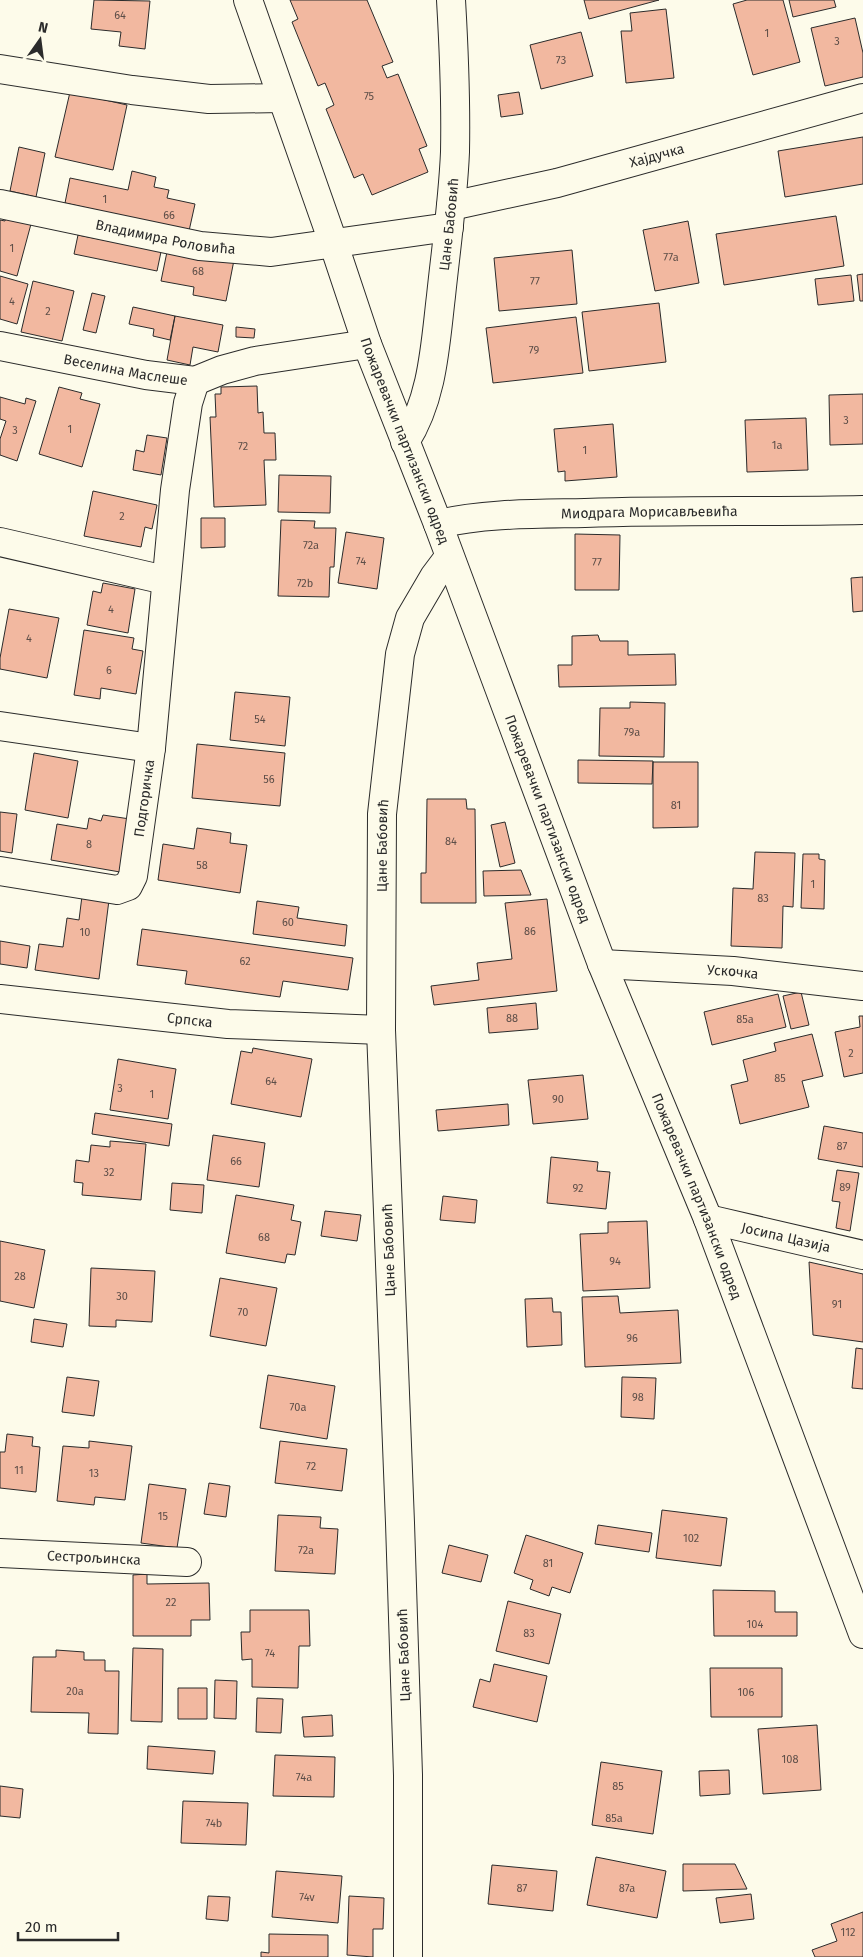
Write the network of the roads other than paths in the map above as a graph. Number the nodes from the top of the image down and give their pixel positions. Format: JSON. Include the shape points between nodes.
{"nodes":[{"id":1,"x":248,"y":0,"type":"edge"},
{"id":2,"x":451,"y":0,"type":"edge"},
{"id":3,"x":0,"y":69,"type":"edge"},
{"id":4,"x":282,"y":98,"type":"junction"},
{"id":5,"x":863,"y":98,"type":"edge"},
{"id":6,"x":0,"y":204,"type":"edge"},
{"id":7,"x":450,"y":216,"type":"junction"},
{"id":8,"x":333,"y":242,"type":"junction"},
{"id":9,"x":368,"y":344,"type":"junction"},
{"id":10,"x":0,"y":346,"type":"edge"},
{"id":11,"x":195,"y":381,"type":"junction"},
{"id":12,"x":406,"y":442,"type":"junction"},
{"id":13,"x":863,"y":510,"type":"edge"},
{"id":14,"x":438,"y":524,"type":"junction"},
{"id":15,"x":0,"y":542,"type":"edge"},
{"id":16,"x":449,"y":557,"type":"junction"},
{"id":17,"x":165,"y":580,"type":"junction"},
{"id":18,"x":0,"y":726,"type":"edge"},
{"id":19,"x":151,"y":748,"type":"junction"},
{"id":20,"x":0,"y":872,"type":"edge"},
{"id":21,"x":602,"y":964,"type":"junction"},
{"id":22,"x":863,"y":986,"type":"edge"},
{"id":23,"x":0,"y":999,"type":"edge"},
{"id":24,"x":381,"y":1030,"type":"junction"},
{"id":25,"x":708,"y":1219,"type":"junction"},
{"id":26,"x":863,"y":1255,"type":"edge"},
{"id":27,"x":0,"y":1553,"type":"edge"},
{"id":28,"x":187,"y":1562,"type":"dead end"},
{"id":29,"x":863,"y":1634,"type":"edge"},
{"id":30,"x":408,"y":1957,"type":"edge"}],
"edges":[{"from":1,"to":4,"type":"street","name":"Пожаревачки партизански одред"},
{"from":2,"to":7,"type":"street","name":"Цане Бабовић","via":[[456,92]]},
{"from":3,"to":4,"type":"street","via":[[209,99]]},
{"from":4,"to":8,"type":"street","name":"Пожаревачки партизански одред"},
{"from":5,"to":7,"type":"street","name":"Хајдучка"},
{"from":6,"to":8,"type":"street","name":"Владимира Роловића","via":[[200,246],[271,252]]},
{"from":7,"to":8,"type":"street","name":"Хајдучка"},
{"from":7,"to":12,"type":"street","name":"Цане Бабовић","via":[[432,377]]},
{"from":8,"to":9,"type":"street","name":"Пожаревачки партизански одред"},
{"from":9,"to":11,"type":"street","name":"Веселина Маслеше","via":[[255,361]]},
{"from":9,"to":12,"type":"street","name":"Пожаревачки партизански одред"},
{"from":10,"to":11,"type":"street","name":"Веселина Маслеше","via":[[146,375]]},
{"from":11,"to":17,"type":"street","name":"Подгоричка","via":[[188,403]]},
{"from":12,"to":14,"type":"street","name":"Пожаревачки партизански одред"},
{"from":13,"to":14,"type":"street","name":"Миодрага Морисављевића","via":[[671,510],[494,515]]},
{"from":14,"to":16,"type":"street","name":"Пожаревачки партизански одред"},
{"from":15,"to":17,"type":"street"},
{"from":16,"to":21,"type":"street","name":"Пожаревачки партизански одред"},
{"from":16,"to":24,"type":"street","name":"Цане Бабовић","via":[[410,618],[400,654],[382,814]]},
{"from":17,"to":19,"type":"street","name":"Подгоричка"},
{"from":18,"to":19,"type":"street"},
{"from":19,"to":20,"type":"street","name":"Подгоричка","via":[[133,876],[128,886],[117,890]]},
{"from":21,"to":22,"type":"street","name":"Ускочка","via":[[733,971]]},
{"from":21,"to":25,"type":"street","name":"Пожаревачки партизански одред"},
{"from":23,"to":24,"type":"street","name":"Српска","via":[[228,1024]]},
{"from":24,"to":30,"type":"street","name":"Цане Бабовић","via":[[408,1775]]},
{"from":25,"to":26,"type":"street","name":"Јосипа Цазија"},
{"from":25,"to":29,"type":"street","name":"Пожаревачки партизански одред"},
{"from":27,"to":28,"type":"street","name":"Сестрољинска"}]}
